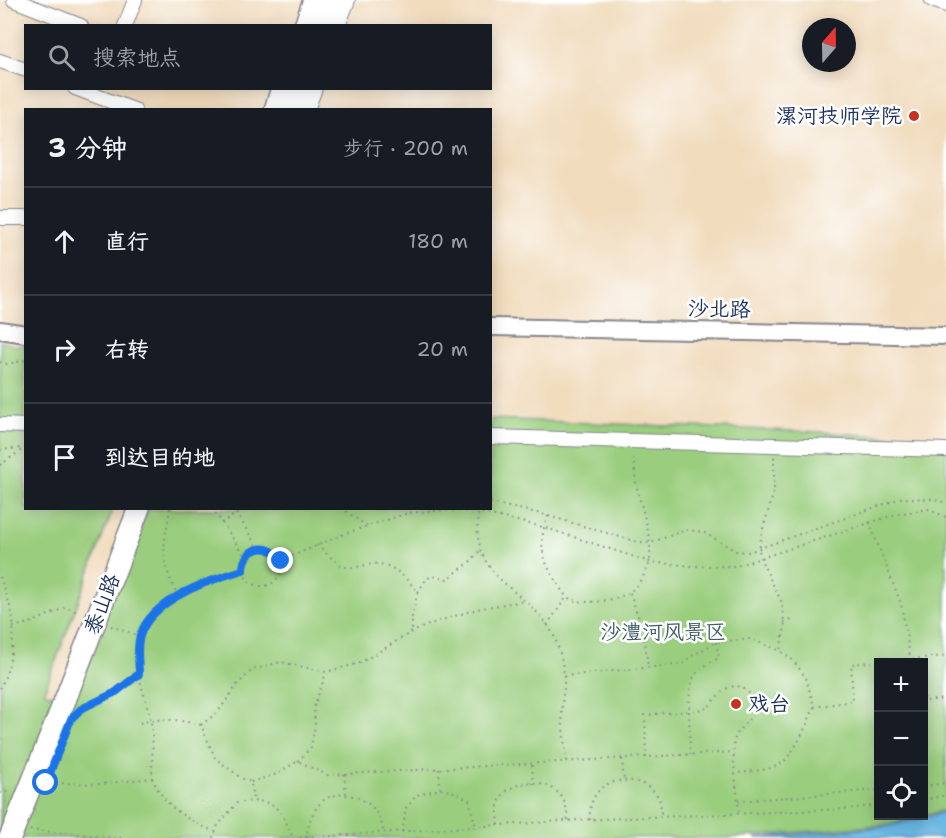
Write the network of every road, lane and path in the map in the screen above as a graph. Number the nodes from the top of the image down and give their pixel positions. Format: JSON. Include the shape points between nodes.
{"nodes":[{"id":1,"x":14,"y":0,"type":"edge"},
{"id":2,"x":135,"y":0,"type":"edge"},
{"id":3,"x":314,"y":0,"type":"edge"},
{"id":4,"x":333,"y":0,"type":"edge"},
{"id":5,"x":348,"y":0,"type":"edge"},
{"id":6,"x":932,"y":0,"type":"edge"},
{"id":7,"x":946,"y":5,"type":"edge"},
{"id":8,"x":76,"y":24,"type":"edge"},
{"id":9,"x":126,"y":24,"type":"edge"},
{"id":10,"x":305,"y":24,"type":"edge"},
{"id":11,"x":324,"y":24,"type":"edge"},
{"id":12,"x":339,"y":24,"type":"edge"},
{"id":13,"x":0,"y":61,"type":"edge"},
{"id":14,"x":24,"y":69,"type":"edge"},
{"id":15,"x":80,"y":90,"type":"edge"},
{"id":16,"x":281,"y":90,"type":"edge"},
{"id":17,"x":298,"y":90,"type":"edge"},
{"id":18,"x":314,"y":90,"type":"edge"},
{"id":19,"x":129,"y":108,"type":"edge"},
{"id":20,"x":276,"y":108,"type":"edge"},
{"id":21,"x":292,"y":108,"type":"edge"},
{"id":22,"x":308,"y":108,"type":"edge"},
{"id":23,"x":0,"y":218,"type":"edge"},
{"id":24,"x":24,"y":218,"type":"edge"},
{"id":25,"x":492,"y":327,"type":"edge"},
{"id":26,"x":0,"y":330,"type":"edge"},
{"id":27,"x":24,"y":334,"type":"edge"},
{"id":28,"x":946,"y":336,"type":"edge"},
{"id":29,"x":24,"y":360,"type":"edge"},
{"id":30,"x":0,"y":362,"type":"edge"},
{"id":31,"x":0,"y":425,"type":"edge"},
{"id":32,"x":24,"y":426,"type":"edge"},
{"id":33,"x":492,"y":437,"type":"edge"},
{"id":34,"x":632,"y":441,"type":"junction"},
{"id":35,"x":774,"y":445,"type":"junction"},
{"id":36,"x":24,"y":447,"type":"edge"},
{"id":37,"x":24,"y":448,"type":"edge"},
{"id":38,"x":0,"y":450,"type":"edge"},
{"id":39,"x":946,"y":450,"type":"edge"},
{"id":40,"x":0,"y":465,"type":"edge"},
{"id":41,"x":492,"y":503,"type":"edge"},
{"id":42,"x":946,"y":503,"type":"edge"},
{"id":43,"x":125,"y":510,"type":"edge"},
{"id":44,"x":138,"y":510,"type":"edge"},
{"id":45,"x":170,"y":510,"type":"edge"},
{"id":46,"x":213,"y":510,"type":"edge"},
{"id":47,"x":234,"y":510,"type":"edge"},
{"id":48,"x":344,"y":510,"type":"edge"},
{"id":49,"x":478,"y":510,"type":"edge"},
{"id":50,"x":236,"y":513,"type":"junction"},
{"id":51,"x":548,"y":516,"type":"junction"},
{"id":52,"x":946,"y":517,"type":"edge"},
{"id":53,"x":869,"y":522,"type":"junction"},
{"id":54,"x":221,"y":523,"type":"junction"},
{"id":55,"x":367,"y":525,"type":"junction"},
{"id":56,"x":543,"y":527,"type":"junction"},
{"id":57,"x":650,"y":543,"type":"junction"},
{"id":58,"x":317,"y":545,"type":"junction"},
{"id":59,"x":258,"y":548,"type":"junction"},
{"id":60,"x":481,"y":549,"type":"junction"},
{"id":61,"x":759,"y":550,"type":"junction"},
{"id":62,"x":246,"y":558,"type":"junction"},
{"id":63,"x":761,"y":560,"type":"junction"},
{"id":64,"x":281,"y":561,"type":"junction"},
{"id":65,"x":650,"y":562,"type":"junction"},
{"id":66,"x":243,"y":570,"type":"junction"},
{"id":67,"x":0,"y":577,"type":"edge"},
{"id":68,"x":418,"y":591,"type":"junction"},
{"id":69,"x":630,"y":593,"type":"junction"},
{"id":70,"x":178,"y":596,"type":"junction"},
{"id":71,"x":567,"y":597,"type":"junction"},
{"id":72,"x":524,"y":601,"type":"junction"},
{"id":73,"x":85,"y":615,"type":"junction"},
{"id":74,"x":792,"y":620,"type":"dead end"},
{"id":75,"x":784,"y":622,"type":"junction"},
{"id":76,"x":547,"y":625,"type":"junction"},
{"id":77,"x":111,"y":626,"type":"dead end"},
{"id":78,"x":13,"y":627,"type":"junction"},
{"id":79,"x":412,"y":632,"type":"junction"},
{"id":80,"x":140,"y":636,"type":"junction"},
{"id":81,"x":716,"y":642,"type":"junction"},
{"id":82,"x":780,"y":651,"type":"junction"},
{"id":83,"x":946,"y":656,"type":"edge"},
{"id":84,"x":911,"y":658,"type":"edge"},
{"id":85,"x":928,"y":659,"type":"edge"},
{"id":86,"x":874,"y":663,"type":"edge"},
{"id":87,"x":648,"y":669,"type":"junction"},
{"id":88,"x":326,"y":672,"type":"junction"},
{"id":89,"x":139,"y":674,"type":"junction"},
{"id":90,"x":564,"y":676,"type":"junction"},
{"id":91,"x":0,"y":688,"type":"edge"},
{"id":92,"x":946,"y":699,"type":"edge"},
{"id":93,"x":928,"y":701,"type":"edge"},
{"id":94,"x":65,"y":703,"type":"junction"},
{"id":95,"x":814,"y":706,"type":"junction"},
{"id":96,"x":689,"y":711,"type":"junction"},
{"id":97,"x":151,"y":720,"type":"junction"},
{"id":98,"x":140,"y":723,"type":"dead end"},
{"id":99,"x":201,"y":725,"type":"junction"},
{"id":100,"x":734,"y":752,"type":"junction"},
{"id":101,"x":690,"y":755,"type":"junction"},
{"id":102,"x":646,"y":758,"type":"junction"},
{"id":103,"x":622,"y":759,"type":"junction"},
{"id":104,"x":298,"y":761,"type":"junction"},
{"id":105,"x":567,"y":763,"type":"junction"},
{"id":106,"x":532,"y":765,"type":"junction"},
{"id":107,"x":439,"y":769,"type":"junction"},
{"id":108,"x":344,"y":774,"type":"junction"},
{"id":109,"x":736,"y":774,"type":"junction"},
{"id":110,"x":152,"y":778,"type":"junction"},
{"id":111,"x":624,"y":780,"type":"junction"},
{"id":112,"x":250,"y":782,"type":"junction"},
{"id":113,"x":46,"y":783,"type":"dead end"},
{"id":114,"x":532,"y":783,"type":"junction"},
{"id":115,"x":946,"y":783,"type":"edge"},
{"id":116,"x":928,"y":785,"type":"edge"},
{"id":117,"x":440,"y":789,"type":"junction"},
{"id":118,"x":874,"y":790,"type":"edge"},
{"id":119,"x":11,"y":791,"type":"dead end"},
{"id":120,"x":0,"y":793,"type":"edge"},
{"id":121,"x":345,"y":794,"type":"junction"},
{"id":122,"x":946,"y":795,"type":"edge"},
{"id":123,"x":928,"y":799,"type":"edge"},
{"id":124,"x":253,"y":800,"type":"junction"},
{"id":125,"x":738,"y":801,"type":"junction"},
{"id":126,"x":874,"y":806,"type":"edge"},
{"id":127,"x":739,"y":813,"type":"junction"},
{"id":128,"x":661,"y":816,"type":"junction"},
{"id":129,"x":590,"y":820,"type":"junction"},
{"id":130,"x":568,"y":821,"type":"junction"},
{"id":131,"x":499,"y":825,"type":"junction"},
{"id":132,"x":476,"y":827,"type":"junction"},
{"id":133,"x":0,"y":829,"type":"edge"},
{"id":134,"x":30,"y":830,"type":"dead end"},
{"id":135,"x":214,"y":831,"type":"junction"},
{"id":136,"x":402,"y":832,"type":"junction"},
{"id":137,"x":384,"y":833,"type":"junction"},
{"id":138,"x":10,"y":838,"type":"edge"},
{"id":139,"x":121,"y":838,"type":"edge"},
{"id":140,"x":213,"y":838,"type":"edge"},
{"id":141,"x":293,"y":838,"type":"edge"},
{"id":142,"x":300,"y":838,"type":"edge"},
{"id":143,"x":306,"y":838,"type":"edge"}],
"edges":[{"from":1,"to":8,"type":"street"},
{"from":2,"to":9,"type":"street"},
{"from":3,"to":10,"type":"main road"},
{"from":4,"to":11,"type":"main road"},
{"from":5,"to":12,"type":"street"},
{"from":6,"to":7,"type":"street"},
{"from":13,"to":14,"type":"street"},
{"from":15,"to":19,"type":"street"},
{"from":16,"to":20,"type":"main road"},
{"from":17,"to":21,"type":"main road"},
{"from":18,"to":22,"type":"street"},
{"from":23,"to":24,"type":"street"},
{"from":25,"to":28,"type":"street","name":"沙北路"},
{"from":26,"to":27,"type":"street"},
{"from":29,"to":30,"type":"path"},
{"from":31,"to":32,"type":"street"},
{"from":33,"to":34,"type":"street"},
{"from":34,"to":35,"type":"street"},
{"from":34,"to":57,"type":"path","via":[[636,483]]},
{"from":35,"to":39,"type":"street"},
{"from":35,"to":61,"type":"path","via":[[774,491]]},
{"from":36,"to":38,"type":"path"},
{"from":37,"to":40,"type":"path"},
{"from":41,"to":51,"type":"path"},
{"from":42,"to":61,"type":"path","via":[[900,498]]},
{"from":43,"to":73,"type":"main road","name":"泰山路"},
{"from":44,"to":94,"type":"main road","name":"泰山路"},
{"from":45,"to":70,"type":"path","via":[[163,558]]},
{"from":46,"to":54,"type":"path"},
{"from":47,"to":50,"type":"path"},
{"from":48,"to":55,"type":"path"},
{"from":49,"to":55,"type":"path","via":[[408,513]]},
{"from":49,"to":56,"type":"path"},
{"from":49,"to":60,"type":"path"},
{"from":50,"to":54,"type":"path"},
{"from":50,"to":59,"type":"path"},
{"from":51,"to":56,"type":"path"},
{"from":51,"to":57,"type":"path"},
{"from":52,"to":53,"type":"path","via":[[928,510]]},
{"from":53,"to":63,"type":"path"},
{"from":53,"to":84,"type":"path","via":[[902,604]]},
{"from":54,"to":62,"type":"path"},
{"from":55,"to":58,"type":"path"},
{"from":56,"to":65,"type":"path"},
{"from":56,"to":71,"type":"path","via":[[542,552],[547,567]]},
{"from":57,"to":61,"type":"path","via":[[686,530],[703,532],[736,551]]},
{"from":57,"to":65,"type":"path"},
{"from":58,"to":64,"type":"path"},
{"from":58,"to":68,"type":"path","via":[[344,567],[375,562],[388,565]]},
{"from":59,"to":62,"type":"path"},
{"from":59,"to":64,"type":"path","via":[[270,549]]},
{"from":60,"to":68,"type":"path","via":[[447,579],[427,578]]},
{"from":60,"to":72,"type":"path","via":[[497,577]]},
{"from":61,"to":63,"type":"path"},
{"from":62,"to":66,"type":"path"},
{"from":63,"to":65,"type":"path","via":[[736,566]]},
{"from":63,"to":75,"type":"path","via":[[781,601]]},
{"from":64,"to":66,"type":"path","via":[[279,578],[264,587],[248,581]]},
{"from":65,"to":69,"type":"path"},
{"from":66,"to":70,"type":"path"},
{"from":67,"to":78,"type":"path"},
{"from":68,"to":79,"type":"path","via":[[411,615]]},
{"from":69,"to":71,"type":"path","via":[[605,601]]},
{"from":69,"to":87,"type":"path","via":[[644,633]]},
{"from":70,"to":80,"type":"path","via":[[152,616]]},
{"from":71,"to":76,"type":"path"},
{"from":72,"to":76,"type":"path"},
{"from":72,"to":79,"type":"path","via":[[481,608]]},
{"from":73,"to":78,"type":"path","via":[[66,607]]},
{"from":73,"to":94,"type":"main road","name":"泰山路"},
{"from":74,"to":75,"type":"path"},
{"from":75,"to":82,"type":"path"},
{"from":76,"to":90,"type":"path","via":[[555,638]]},
{"from":77,"to":80,"type":"path"},
{"from":78,"to":91,"type":"path","via":[[6,679]]},
{"from":79,"to":88,"type":"path","via":[[360,663]]},
{"from":80,"to":89,"type":"path"},
{"from":81,"to":82,"type":"path","via":[[751,639]]},
{"from":81,"to":87,"type":"path","via":[[683,664]]},
{"from":81,"to":96,"type":"path","via":[[719,657],[692,678]]},
{"from":82,"to":95,"type":"path","via":[[793,660],[806,678]]},
{"from":83,"to":85,"type":"path"},
{"from":86,"to":95,"type":"path","via":[[851,664],[853,701]]},
{"from":87,"to":90,"type":"path"},
{"from":88,"to":99,"type":"path","via":[[281,663],[252,670],[218,712]]},
{"from":88,"to":104,"type":"path","via":[[314,707],[311,747]]},
{"from":89,"to":94,"type":"path","via":[[116,692],[81,709]]},
{"from":89,"to":97,"type":"path"},
{"from":90,"to":105,"type":"path","via":[[562,707]]},
{"from":92,"to":93,"type":"path"},
{"from":94,"to":133,"type":"main road"},
{"from":94,"to":138,"type":"main road","bridge":true},
{"from":95,"to":109,"type":"path","via":[[799,740],[781,764]]},
{"from":96,"to":100,"type":"path","via":[[708,708],[723,690],[735,686],[745,689],[755,704],[751,718],[738,731]]},
{"from":96,"to":101,"type":"path"},
{"from":96,"to":102,"type":"path","via":[[645,715]]},
{"from":97,"to":98,"type":"path"},
{"from":97,"to":99,"type":"path"},
{"from":97,"to":110,"type":"path"},
{"from":99,"to":112,"type":"path","via":[[215,758]]},
{"from":100,"to":101,"type":"path"},
{"from":100,"to":109,"type":"path"},
{"from":101,"to":102,"type":"path"},
{"from":102,"to":103,"type":"path"},
{"from":103,"to":105,"type":"path"},
{"from":103,"to":111,"type":"path"},
{"from":104,"to":108,"type":"path","via":[[327,775]]},
{"from":104,"to":112,"type":"path","via":[[277,774]]},
{"from":105,"to":106,"type":"path"},
{"from":106,"to":107,"type":"path"},
{"from":106,"to":114,"type":"path"},
{"from":107,"to":108,"type":"path"},
{"from":107,"to":117,"type":"path"},
{"from":108,"to":121,"type":"path"},
{"from":109,"to":125,"type":"path"},
{"from":110,"to":113,"type":"path","via":[[102,784]]},
{"from":110,"to":135,"type":"path","via":[[159,794],[186,819]]},
{"from":111,"to":128,"type":"path","via":[[651,790],[660,800]]},
{"from":111,"to":129,"type":"path","via":[[604,785],[592,798]]},
{"from":112,"to":124,"type":"path"},
{"from":114,"to":130,"type":"path","via":[[556,791],[567,805]]},
{"from":114,"to":131,"type":"path","via":[[519,784],[506,792],[498,805]]},
{"from":115,"to":116,"type":"path"},
{"from":117,"to":132,"type":"path","via":[[469,800]]},
{"from":117,"to":136,"type":"path","via":[[417,795],[406,808]]},
{"from":118,"to":125,"type":"path"},
{"from":119,"to":120,"type":"path"},
{"from":121,"to":137,"type":"path","via":[[374,808]]},
{"from":121,"to":143,"type":"path","via":[[330,796],[317,805],[308,821]]},
{"from":122,"to":123,"type":"path"},
{"from":124,"to":135,"type":"path","via":[[237,803]]},
{"from":124,"to":141,"type":"path","via":[[270,803],[284,814]]},
{"from":125,"to":127,"type":"path"},
{"from":126,"to":127,"type":"path"},
{"from":127,"to":128,"type":"path"},
{"from":128,"to":129,"type":"path"},
{"from":129,"to":130,"type":"path"},
{"from":130,"to":131,"type":"path"},
{"from":131,"to":132,"type":"path"},
{"from":132,"to":136,"type":"path"},
{"from":134,"to":139,"type":"path"},
{"from":135,"to":140,"type":"path"},
{"from":136,"to":137,"type":"path"},
{"from":137,"to":143,"type":"path"},
{"from":142,"to":143,"type":"path"}]}
